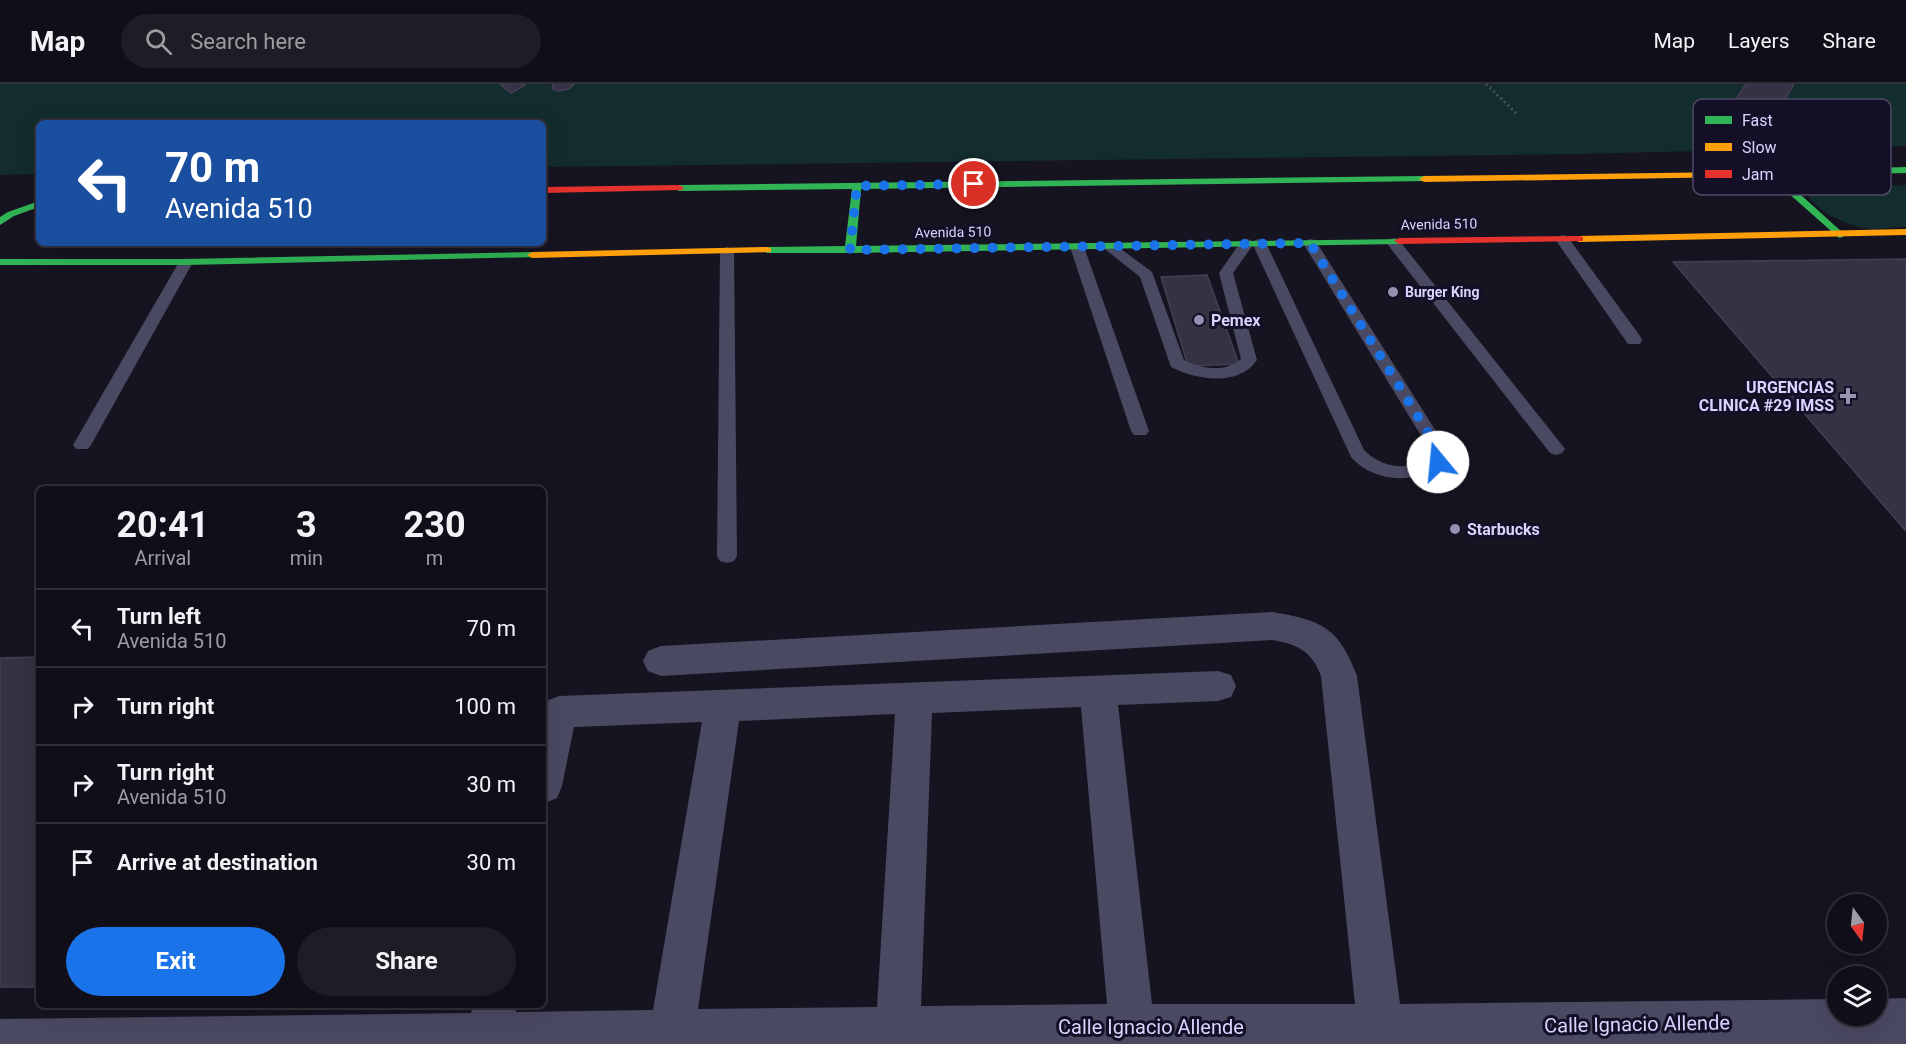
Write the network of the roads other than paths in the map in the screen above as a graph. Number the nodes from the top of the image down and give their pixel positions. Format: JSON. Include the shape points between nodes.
{"nodes":[{"id":1,"x":1906,"y":170,"type":"edge"},
{"id":2,"x":1891,"y":171,"type":"edge"},
{"id":3,"x":1693,"y":176,"type":"edge"},
{"id":4,"x":857,"y":186,"type":"junction"},
{"id":5,"x":546,"y":190,"type":"edge"},
{"id":6,"x":1795,"y":195,"type":"edge"},
{"id":7,"x":10,"y":198,"type":"dead end"},
{"id":8,"x":36,"y":198,"type":"edge"},
{"id":9,"x":36,"y":205,"type":"edge"},
{"id":10,"x":0,"y":222,"type":"edge"},
{"id":11,"x":1906,"y":232,"type":"edge"},
{"id":12,"x":1839,"y":235,"type":"junction"},
{"id":13,"x":1562,"y":239,"type":"junction"},
{"id":14,"x":1393,"y":242,"type":"junction"},
{"id":15,"x":1253,"y":243,"type":"junction"},
{"id":16,"x":1310,"y":243,"type":"junction"},
{"id":17,"x":1077,"y":246,"type":"junction"},
{"id":18,"x":1108,"y":246,"type":"junction"},
{"id":19,"x":850,"y":250,"type":"junction"},
{"id":20,"x":727,"y":251,"type":"junction"},
{"id":21,"x":0,"y":262,"type":"edge"},
{"id":22,"x":186,"y":262,"type":"junction"},
{"id":23,"x":1635,"y":340,"type":"dead end"},
{"id":24,"x":1140,"y":431,"type":"dead end"},
{"id":25,"x":82,"y":445,"type":"dead end"},
{"id":26,"x":1556,"y":449,"type":"dead end"},
{"id":27,"x":727,"y":556,"type":"dead end"},
{"id":28,"x":661,"y":661,"type":"dead end"},
{"id":29,"x":1218,"y":686,"type":"dead end"},
{"id":30,"x":1098,"y":692,"type":"junction"},
{"id":31,"x":914,"y":700,"type":"junction"},
{"id":32,"x":723,"y":706,"type":"junction"},
{"id":33,"x":546,"y":772,"type":"edge"},
{"id":34,"x":492,"y":1020,"type":"edge"},
{"id":35,"x":1906,"y":1020,"type":"edge"},
{"id":36,"x":1132,"y":1026,"type":"junction"},
{"id":37,"x":898,"y":1029,"type":"junction"},
{"id":38,"x":672,"y":1032,"type":"junction"},
{"id":39,"x":1381,"y":1035,"type":"edge"},
{"id":40,"x":0,"y":1042,"type":"edge"}],
"edges":[{"from":1,"to":2,"type":"main road"},
{"from":3,"to":4,"type":"main road"},
{"from":4,"to":5,"type":"main road"},
{"from":4,"to":19,"type":"main road"},
{"from":6,"to":12,"type":"main road"},
{"from":7,"to":8,"type":"main road"},
{"from":9,"to":10,"type":"main road"},
{"from":11,"to":12,"type":"main road","name":"Avenida 510"},
{"from":12,"to":13,"type":"main road","name":"Avenida 510"},
{"from":13,"to":14,"type":"main road","name":"Avenida 510"},
{"from":13,"to":23,"type":"lane"},
{"from":14,"to":16,"type":"main road","name":"Avenida 510"},
{"from":14,"to":26,"type":"lane"},
{"from":15,"to":16,"type":"main road","name":"Avenida 510"},
{"from":15,"to":16,"type":"lane","via":[[1363,461],[1384,471],[1431,467],[1438,462],[1437,447]]},
{"from":15,"to":18,"type":"main road","name":"Avenida 510"},
{"from":15,"to":18,"type":"lane","via":[[1226,273],[1249,360],[1238,369],[1205,372],[1177,363],[1147,275]]},
{"from":17,"to":18,"type":"main road","name":"Avenida 510"},
{"from":17,"to":19,"type":"main road","name":"Avenida 510"},
{"from":17,"to":24,"type":"lane"},
{"from":19,"to":20,"type":"main road","name":"Avenida 510"},
{"from":20,"to":22,"type":"main road","name":"Avenida 510"},
{"from":20,"to":27,"type":"lane"},
{"from":21,"to":22,"type":"main road","name":"Avenida 510"},
{"from":22,"to":25,"type":"lane"},
{"from":28,"to":39,"type":"street","via":[[1272,626],[1298,630],[1321,640],[1333,657],[1339,676]]},
{"from":29,"to":30,"type":"street"},
{"from":30,"to":31,"type":"street"},
{"from":30,"to":36,"type":"street"},
{"from":31,"to":32,"type":"street"},
{"from":31,"to":37,"type":"street"},
{"from":32,"to":33,"type":"street","via":[[559,712]]},
{"from":32,"to":38,"type":"street"},
{"from":34,"to":38,"type":"street","name":"Calle Ignacio Allende"},
{"from":34,"to":40,"type":"street","name":"Calle Ignacio Allende"},
{"from":35,"to":39,"type":"street","name":"Calle Ignacio Allende"},
{"from":36,"to":37,"type":"street","name":"Calle Ignacio Allende"},
{"from":36,"to":39,"type":"street","name":"Calle Ignacio Allende"},
{"from":37,"to":38,"type":"street","name":"Calle Ignacio Allende"}]}
